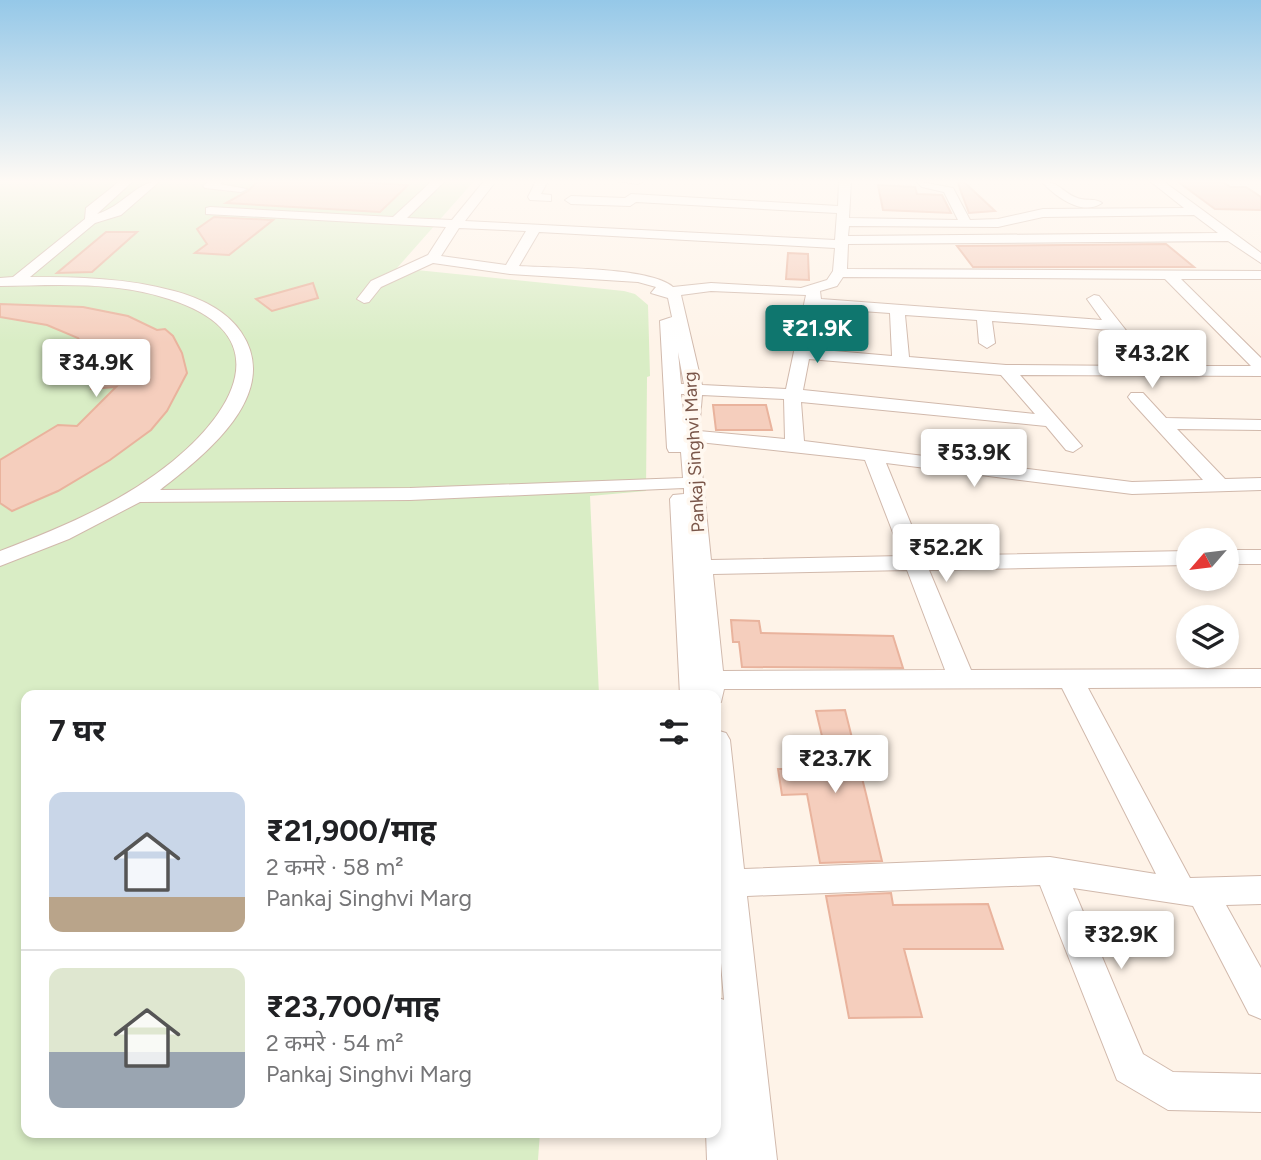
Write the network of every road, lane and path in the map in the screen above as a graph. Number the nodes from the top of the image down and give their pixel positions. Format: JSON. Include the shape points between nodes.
{"nodes":[{"id":1,"x":71,"y":235,"type":"edge"},
{"id":2,"x":447,"y":235,"type":"edge"},
{"id":3,"x":530,"y":235,"type":"edge"},
{"id":4,"x":789,"y":235,"type":"edge"},
{"id":5,"x":843,"y":235,"type":"edge"},
{"id":6,"x":1228,"y":235,"type":"edge"},
{"id":7,"x":1233,"y":239,"type":"junction"},
{"id":8,"x":1261,"y":240,"type":"edge"},
{"id":9,"x":842,"y":242,"type":"junction"},
{"id":10,"x":1003,"y":256,"type":"junction"},
{"id":11,"x":434,"y":257,"type":"junction"},
{"id":12,"x":1261,"y":259,"type":"edge"},
{"id":13,"x":510,"y":270,"type":"junction"},
{"id":14,"x":839,"y":273,"type":"junction"},
{"id":15,"x":1169,"y":275,"type":"junction"},
{"id":16,"x":1261,"y":275,"type":"edge"},
{"id":17,"x":8,"y":282,"type":"edge"},
{"id":18,"x":664,"y":291,"type":"junction"},
{"id":19,"x":812,"y":297,"type":"junction"},
{"id":20,"x":364,"y":299,"type":"dead end"},
{"id":21,"x":1094,"y":299,"type":"dead end"},
{"id":22,"x":897,"y":311,"type":"junction"},
{"id":23,"x":984,"y":317,"type":"junction"},
{"id":24,"x":1116,"y":326,"type":"junction"},
{"id":25,"x":987,"y":343,"type":"dead end"},
{"id":26,"x":800,"y":353,"type":"junction"},
{"id":27,"x":901,"y":361,"type":"junction"},
{"id":28,"x":1261,"y":369,"type":"edge"},
{"id":29,"x":1006,"y":370,"type":"junction"},
{"id":30,"x":1149,"y":371,"type":"junction"},
{"id":31,"x":673,"y":389,"type":"junction"},
{"id":32,"x":694,"y":390,"type":"junction"},
{"id":33,"x":793,"y":394,"type":"junction"},
{"id":34,"x":1137,"y":397,"type":"dead end"},
{"id":35,"x":1049,"y":421,"type":"junction"},
{"id":36,"x":1161,"y":423,"type":"junction"},
{"id":37,"x":1261,"y":425,"type":"edge"},
{"id":38,"x":682,"y":435,"type":"junction"},
{"id":39,"x":795,"y":446,"type":"junction"},
{"id":40,"x":1073,"y":446,"type":"dead end"},
{"id":41,"x":873,"y":456,"type":"junction"},
{"id":42,"x":679,"y":483,"type":"junction"},
{"id":43,"x":1261,"y":484,"type":"edge"},
{"id":44,"x":1220,"y":486,"type":"junction"},
{"id":45,"x":134,"y":496,"type":"junction"},
{"id":46,"x":1261,"y":556,"type":"edge"},
{"id":47,"x":1239,"y":557,"type":"edge"},
{"id":48,"x":1176,"y":558,"type":"edge"},
{"id":49,"x":0,"y":559,"type":"edge"},
{"id":50,"x":915,"y":563,"type":"junction"},
{"id":51,"x":694,"y":567,"type":"junction"},
{"id":52,"x":1261,"y":678,"type":"edge"},
{"id":53,"x":1070,"y":679,"type":"junction"},
{"id":54,"x":962,"y":680,"type":"junction"},
{"id":55,"x":701,"y":687,"type":"edge"},
{"id":56,"x":721,"y":795,"type":"edge"},
{"id":57,"x":1050,"y":871,"type":"junction"},
{"id":58,"x":729,"y":883,"type":"junction"},
{"id":59,"x":1261,"y":890,"type":"edge"},
{"id":60,"x":1191,"y":892,"type":"junction"},
{"id":61,"x":1261,"y":1002,"type":"edge"},
{"id":62,"x":721,"y":1080,"type":"edge"},
{"id":63,"x":1261,"y":1093,"type":"edge"},
{"id":64,"x":727,"y":1160,"type":"edge"},
{"id":65,"x":757,"y":1160,"type":"edge"}],
"edges":[{"from":1,"to":17,"type":"street"},
{"from":2,"to":11,"type":"street"},
{"from":3,"to":13,"type":"street"},
{"from":4,"to":9,"type":"street"},
{"from":5,"to":9,"type":"street"},
{"from":6,"to":7,"type":"street"},
{"from":7,"to":8,"type":"street"},
{"from":7,"to":10,"type":"street"},
{"from":7,"to":12,"type":"street"},
{"from":9,"to":10,"type":"street"},
{"from":9,"to":14,"type":"street"},
{"from":10,"to":14,"type":"street"},
{"from":10,"to":15,"type":"street"},
{"from":11,"to":13,"type":"street"},
{"from":11,"to":20,"type":"street","via":[[376,284]]},
{"from":13,"to":18,"type":"street"},
{"from":14,"to":19,"type":"street"},
{"from":15,"to":16,"type":"street"},
{"from":15,"to":28,"type":"street"},
{"from":17,"to":45,"type":"street","via":[[120,286],[165,293],[216,315],[240,341],[246,371],[230,413],[194,453]]},
{"from":18,"to":19,"type":"street","via":[[711,287]]},
{"from":18,"to":31,"type":"street","name":"Pankaj Singhvi Marg"},
{"from":18,"to":32,"type":"street","name":"Pankaj Singhvi Marg","via":[[678,304]]},
{"from":19,"to":22,"type":"street"},
{"from":19,"to":26,"type":"street"},
{"from":21,"to":24,"type":"street"},
{"from":22,"to":23,"type":"street"},
{"from":22,"to":27,"type":"street"},
{"from":23,"to":24,"type":"street"},
{"from":23,"to":25,"type":"street"},
{"from":24,"to":30,"type":"street"},
{"from":26,"to":27,"type":"street"},
{"from":26,"to":33,"type":"street"},
{"from":27,"to":29,"type":"street"},
{"from":28,"to":30,"type":"street"},
{"from":29,"to":30,"type":"street"},
{"from":29,"to":35,"type":"street"},
{"from":31,"to":32,"type":"street"},
{"from":31,"to":38,"type":"street","name":"Pankaj Singhvi Marg"},
{"from":32,"to":33,"type":"street"},
{"from":32,"to":38,"type":"street","name":"Pankaj Singhvi Marg"},
{"from":33,"to":35,"type":"street"},
{"from":33,"to":39,"type":"street"},
{"from":34,"to":36,"type":"street"},
{"from":35,"to":40,"type":"street"},
{"from":36,"to":37,"type":"street"},
{"from":36,"to":44,"type":"street"},
{"from":38,"to":39,"type":"street"},
{"from":38,"to":42,"type":"street","name":"Pankaj Singhvi Marg"},
{"from":38,"to":51,"type":"street","name":"Pankaj Singhvi Marg"},
{"from":39,"to":41,"type":"street"},
{"from":41,"to":44,"type":"street","via":[[1132,488]]},
{"from":41,"to":50,"type":"street"},
{"from":42,"to":45,"type":"street","via":[[410,494]]},
{"from":42,"to":51,"type":"street","name":"Pankaj Singhvi Marg"},
{"from":43,"to":44,"type":"street"},
{"from":45,"to":49,"type":"street"},
{"from":46,"to":47,"type":"street"},
{"from":48,"to":50,"type":"street"},
{"from":50,"to":51,"type":"street"},
{"from":50,"to":54,"type":"street"},
{"from":51,"to":55,"type":"street","name":"Pankaj Singhvi Marg"},
{"from":52,"to":53,"type":"street"},
{"from":53,"to":54,"type":"street"},
{"from":53,"to":60,"type":"street"},
{"from":54,"to":55,"type":"street"},
{"from":56,"to":58,"type":"street"},
{"from":57,"to":58,"type":"street"},
{"from":57,"to":60,"type":"street"},
{"from":57,"to":63,"type":"street","via":[[1130,1067],[1168,1091]]},
{"from":58,"to":65,"type":"street"},
{"from":59,"to":60,"type":"street"},
{"from":60,"to":61,"type":"street"},
{"from":62,"to":64,"type":"street"}]}
